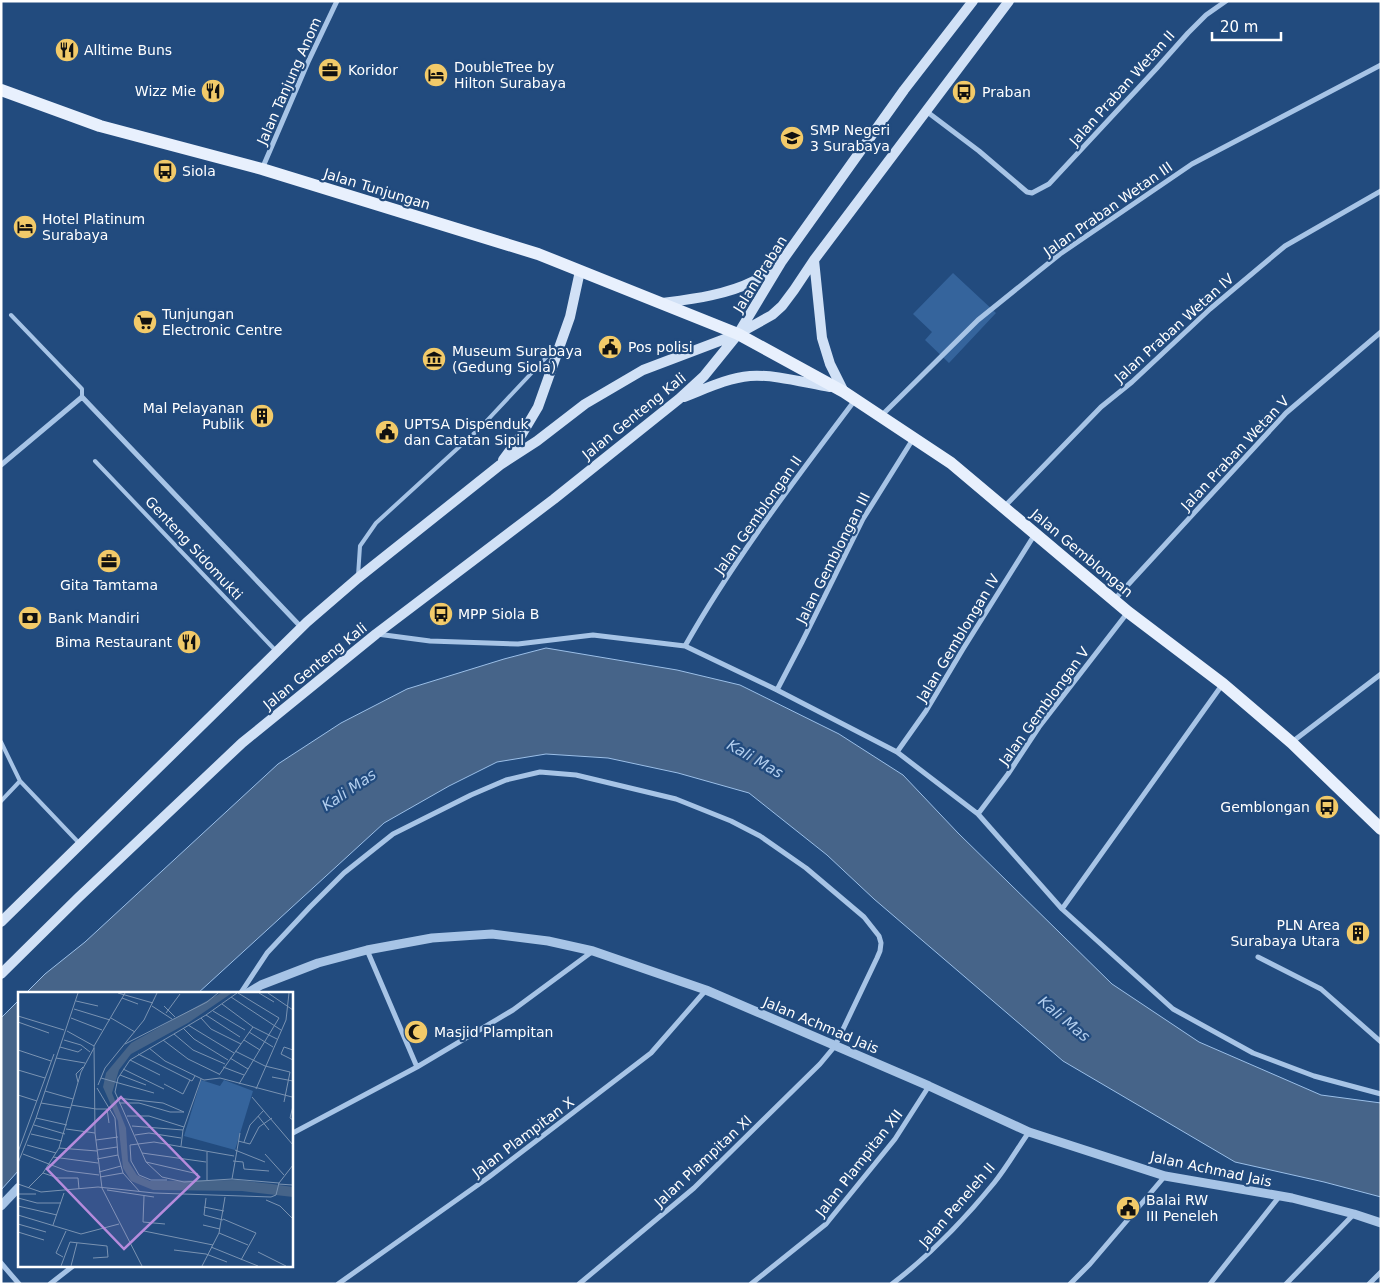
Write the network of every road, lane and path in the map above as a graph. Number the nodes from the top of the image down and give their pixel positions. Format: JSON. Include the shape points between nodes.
{"nodes":[{"id":1,"x":337,"y":1,"type":"edge"},
{"id":2,"x":972,"y":1,"type":"edge"},
{"id":3,"x":1009,"y":1,"type":"edge"},
{"id":4,"x":1226,"y":1,"type":"edge"},
{"id":5,"x":1381,"y":65,"type":"edge"},
{"id":6,"x":1,"y":90,"type":"edge"},
{"id":7,"x":926,"y":111,"type":"junction"},
{"id":8,"x":262,"y":169,"type":"junction"},
{"id":9,"x":1381,"y":191,"type":"edge"},
{"id":10,"x":814,"y":260,"type":"junction"},
{"id":11,"x":782,"y":261,"type":"junction"},
{"id":12,"x":580,"y":271,"type":"junction"},
{"id":13,"x":663,"y":303,"type":"junction"},
{"id":14,"x":11,"y":315,"type":"dead end"},
{"id":15,"x":1381,"y":332,"type":"edge"},
{"id":16,"x":738,"y":334,"type":"junction"},
{"id":17,"x":560,"y":343,"type":"junction"},
{"id":18,"x":841,"y":390,"type":"junction"},
{"id":19,"x":82,"y":397,"type":"junction"},
{"id":20,"x":679,"y":399,"type":"junction"},
{"id":21,"x":855,"y":400,"type":"junction"},
{"id":22,"x":880,"y":416,"type":"junction"},
{"id":23,"x":914,"y":438,"type":"junction"},
{"id":24,"x":95,"y":461,"type":"dead end"},
{"id":25,"x":500,"y":464,"type":"junction"},
{"id":26,"x":1,"y":465,"type":"edge"},
{"id":27,"x":1004,"y":508,"type":"junction"},
{"id":28,"x":1035,"y":534,"type":"junction"},
{"id":29,"x":358,"y":578,"type":"junction"},
{"id":30,"x":1114,"y":600,"type":"junction"},
{"id":31,"x":1128,"y":612,"type":"junction"},
{"id":32,"x":301,"y":628,"type":"junction"},
{"id":33,"x":376,"y":634,"type":"junction"},
{"id":34,"x":686,"y":646,"type":"junction"},
{"id":35,"x":276,"y":651,"type":"junction"},
{"id":36,"x":1381,"y":674,"type":"edge"},
{"id":37,"x":1223,"y":684,"type":"junction"},
{"id":38,"x":777,"y":690,"type":"junction"},
{"id":39,"x":1,"y":742,"type":"edge"},
{"id":40,"x":1292,"y":743,"type":"junction"},
{"id":41,"x":898,"y":752,"type":"junction"},
{"id":42,"x":20,"y":781,"type":"junction"},
{"id":43,"x":1,"y":801,"type":"edge"},
{"id":44,"x":978,"y":814,"type":"junction"},
{"id":45,"x":1381,"y":829,"type":"edge"},
{"id":46,"x":80,"y":845,"type":"junction"},
{"id":47,"x":1062,"y":909,"type":"junction"},
{"id":48,"x":1,"y":922,"type":"edge"},
{"id":49,"x":367,"y":950,"type":"junction"},
{"id":50,"x":593,"y":951,"type":"junction"},
{"id":51,"x":1258,"y":957,"type":"dead end"},
{"id":52,"x":1,"y":974,"type":"edge"},
{"id":53,"x":706,"y":990,"type":"junction"},
{"id":54,"x":241,"y":992,"type":"edge"},
{"id":55,"x":249,"y":992,"type":"edge"},
{"id":56,"x":1381,"y":1042,"type":"edge"},
{"id":57,"x":835,"y":1046,"type":"junction"},
{"id":58,"x":417,"y":1067,"type":"junction"},
{"id":59,"x":929,"y":1086,"type":"junction"},
{"id":60,"x":1381,"y":1094,"type":"edge"},
{"id":61,"x":1029,"y":1132,"type":"junction"},
{"id":62,"x":292,"y":1133,"type":"edge"},
{"id":63,"x":1165,"y":1176,"type":"junction"},
{"id":64,"x":18,"y":1188,"type":"edge"},
{"id":65,"x":1279,"y":1197,"type":"junction"},
{"id":66,"x":1,"y":1206,"type":"edge"},
{"id":67,"x":1354,"y":1214,"type":"junction"},
{"id":68,"x":1381,"y":1223,"type":"edge"},
{"id":69,"x":1,"y":1263,"type":"edge"},
{"id":70,"x":70,"y":1268,"type":"edge"},
{"id":71,"x":1381,"y":1272,"type":"edge"},
{"id":72,"x":19,"y":1284,"type":"edge"},
{"id":73,"x":50,"y":1284,"type":"edge"},
{"id":74,"x":338,"y":1284,"type":"edge"},
{"id":75,"x":579,"y":1284,"type":"edge"},
{"id":76,"x":751,"y":1284,"type":"edge"},
{"id":77,"x":892,"y":1284,"type":"edge"},
{"id":78,"x":1070,"y":1284,"type":"edge"},
{"id":79,"x":1210,"y":1284,"type":"edge"},
{"id":80,"x":1286,"y":1284,"type":"edge"},
{"id":81,"x":1370,"y":1284,"type":"edge"}],
"edges":[{"from":1,"to":8,"type":"street","name":"Jalan Tanjung Anom"},
{"from":2,"to":11,"type":"main road","name":"Jalan Praban"},
{"from":3,"to":7,"type":"main road","name":"Jalan Praban"},
{"from":4,"to":7,"type":"street","name":"Jalan Praban Wetan II","via":[[1188,32],[1049,184],[1036,192],[1027,192]]},
{"from":5,"to":22,"type":"street","name":"Jalan Praban Wetan III","via":[[1192,164],[1060,254],[978,320]]},
{"from":6,"to":8,"type":"main road","name":"Jalan Tunjungan","via":[[100,126]]},
{"from":7,"to":10,"type":"main road","name":"Jalan Praban"},
{"from":8,"to":12,"type":"main road","name":"Jalan Tunjungan","via":[[538,254]]},
{"from":9,"to":27,"type":"street","name":"Jalan Praban Wetan IV","via":[[1285,246],[1210,309],[1101,407]]},
{"from":10,"to":16,"type":"main road","name":"Jalan Praban","via":[[782,306]]},
{"from":10,"to":18,"type":"main road","via":[[822,338]]},
{"from":11,"to":13,"type":"main road","via":[[754,281],[702,298]]},
{"from":11,"to":16,"type":"main road","name":"Jalan Praban"},
{"from":12,"to":13,"type":"main road","name":"Jalan Tunjungan"},
{"from":12,"to":17,"type":"main road","via":[[570,317]]},
{"from":13,"to":16,"type":"main road","name":"Jalan Tunjungan"},
{"from":14,"to":19,"type":"lane","via":[[82,389]]},
{"from":15,"to":30,"type":"street","name":"Jalan Praban Wetan V","via":[[1286,413]]},
{"from":16,"to":18,"type":"main road","name":"Jalan Gemblongan"},
{"from":16,"to":20,"type":"main road","name":"Jalan Genteng Kali","via":[[704,376]]},
{"from":16,"to":25,"type":"main road","name":"Jalan Genteng Kali","via":[[643,370],[585,404],[537,441]]},
{"from":17,"to":25,"type":"main road","via":[[538,407]]},
{"from":17,"to":29,"type":"lane","via":[[481,426],[376,522],[360,546]]},
{"from":18,"to":20,"type":"main road","via":[[751,376],[731,379]]},
{"from":18,"to":21,"type":"main road","name":"Jalan Gemblongan"},
{"from":19,"to":26,"type":"street"},
{"from":19,"to":32,"type":"street"},
{"from":20,"to":33,"type":"main road","name":"Jalan Genteng Kali"},
{"from":21,"to":22,"type":"main road","name":"Jalan Gemblongan"},
{"from":21,"to":34,"type":"street","name":"Jalan Gemblongan II","via":[[743,552]]},
{"from":22,"to":23,"type":"main road","name":"Jalan Gemblongan"},
{"from":23,"to":27,"type":"main road","name":"Jalan Gemblongan","via":[[951,463]]},
{"from":23,"to":38,"type":"street","name":"Jalan Gemblongan III","via":[[863,519]]},
{"from":24,"to":35,"type":"lane","name":"Genteng Sidomukti"},
{"from":25,"to":29,"type":"main road","name":"Jalan Genteng Kali"},
{"from":27,"to":28,"type":"main road","name":"Jalan Gemblongan"},
{"from":28,"to":30,"type":"main road","name":"Jalan Gemblongan"},
{"from":28,"to":41,"type":"street","name":"Jalan Gemblongan IV"},
{"from":29,"to":32,"type":"main road","name":"Jalan Genteng Kali"},
{"from":30,"to":31,"type":"main road","name":"Jalan Gemblongan"},
{"from":31,"to":37,"type":"main road","name":"Jalan Gemblongan"},
{"from":31,"to":44,"type":"street","name":"Jalan Gemblongan V","via":[[1039,727]]},
{"from":32,"to":35,"type":"main road","name":"Jalan Genteng Kali"},
{"from":33,"to":34,"type":"street","via":[[430,641],[518,644],[593,634]]},
{"from":33,"to":52,"type":"main road","name":"Jalan Genteng Kali","via":[[242,743]]},
{"from":34,"to":38,"type":"street"},
{"from":35,"to":46,"type":"main road","name":"Jalan Genteng Kali"},
{"from":36,"to":40,"type":"street"},
{"from":37,"to":40,"type":"main road","name":"Jalan Gemblongan"},
{"from":37,"to":47,"type":"street"},
{"from":38,"to":41,"type":"street"},
{"from":39,"to":42,"type":"lane"},
{"from":40,"to":45,"type":"main road","name":"Jalan Gemblongan"},
{"from":41,"to":44,"type":"street"},
{"from":42,"to":43,"type":"lane"},
{"from":42,"to":46,"type":"lane"},
{"from":44,"to":47,"type":"street"},
{"from":46,"to":48,"type":"main road","name":"Jalan Genteng Kali"},
{"from":47,"to":60,"type":"street","via":[[1173,1009],[1253,1053],[1314,1076]]},
{"from":49,"to":50,"type":"street","name":"Jalan Achmad Jais","via":[[432,938],[492,934]]},
{"from":49,"to":55,"type":"street","name":"Jalan Achmad Jais","via":[[318,963]]},
{"from":49,"to":58,"type":"street"},
{"from":50,"to":53,"type":"street","name":"Jalan Achmad Jais"},
{"from":50,"to":58,"type":"street","via":[[513,1010]]},
{"from":51,"to":56,"type":"street","via":[[1321,989]]},
{"from":53,"to":57,"type":"street","name":"Jalan Achmad Jais"},
{"from":53,"to":74,"type":"street","name":"Jalan Plampitan X","via":[[651,1053],[489,1177]]},
{"from":54,"to":57,"type":"street","name":"Jalan Plampitan XI","via":[[266,953],[310,907],[344,873],[393,834],[506,780],[549,772],[576,775],[676,799],[731,821],[760,836],[806,868],[864,917],[879,936],[880,951]]},
{"from":57,"to":59,"type":"street","name":"Jalan Achmad Jais"},
{"from":57,"to":75,"type":"street","name":"Jalan Plampitan XI","via":[[694,1188]]},
{"from":58,"to":62,"type":"street"},
{"from":59,"to":61,"type":"street","name":"Jalan Achmad Jais"},
{"from":59,"to":76,"type":"street","name":"Jalan Plampitan XII","via":[[895,1139],[826,1224]]},
{"from":61,"to":63,"type":"street","name":"Jalan Achmad Jais"},
{"from":61,"to":77,"type":"street","name":"Jalan Peneleh II","via":[[983,1196],[925,1258]]},
{"from":63,"to":65,"type":"street","name":"Jalan Achmad Jais"},
{"from":63,"to":78,"type":"street"},
{"from":64,"to":66,"type":"street"},
{"from":65,"to":67,"type":"street","name":"Jalan Achmad Jais"},
{"from":65,"to":79,"type":"street"},
{"from":67,"to":68,"type":"street","name":"Jalan Achmad Jais"},
{"from":67,"to":80,"type":"street"},
{"from":69,"to":72,"type":"street"},
{"from":70,"to":73,"type":"street"},
{"from":71,"to":81,"type":"street"}]}
